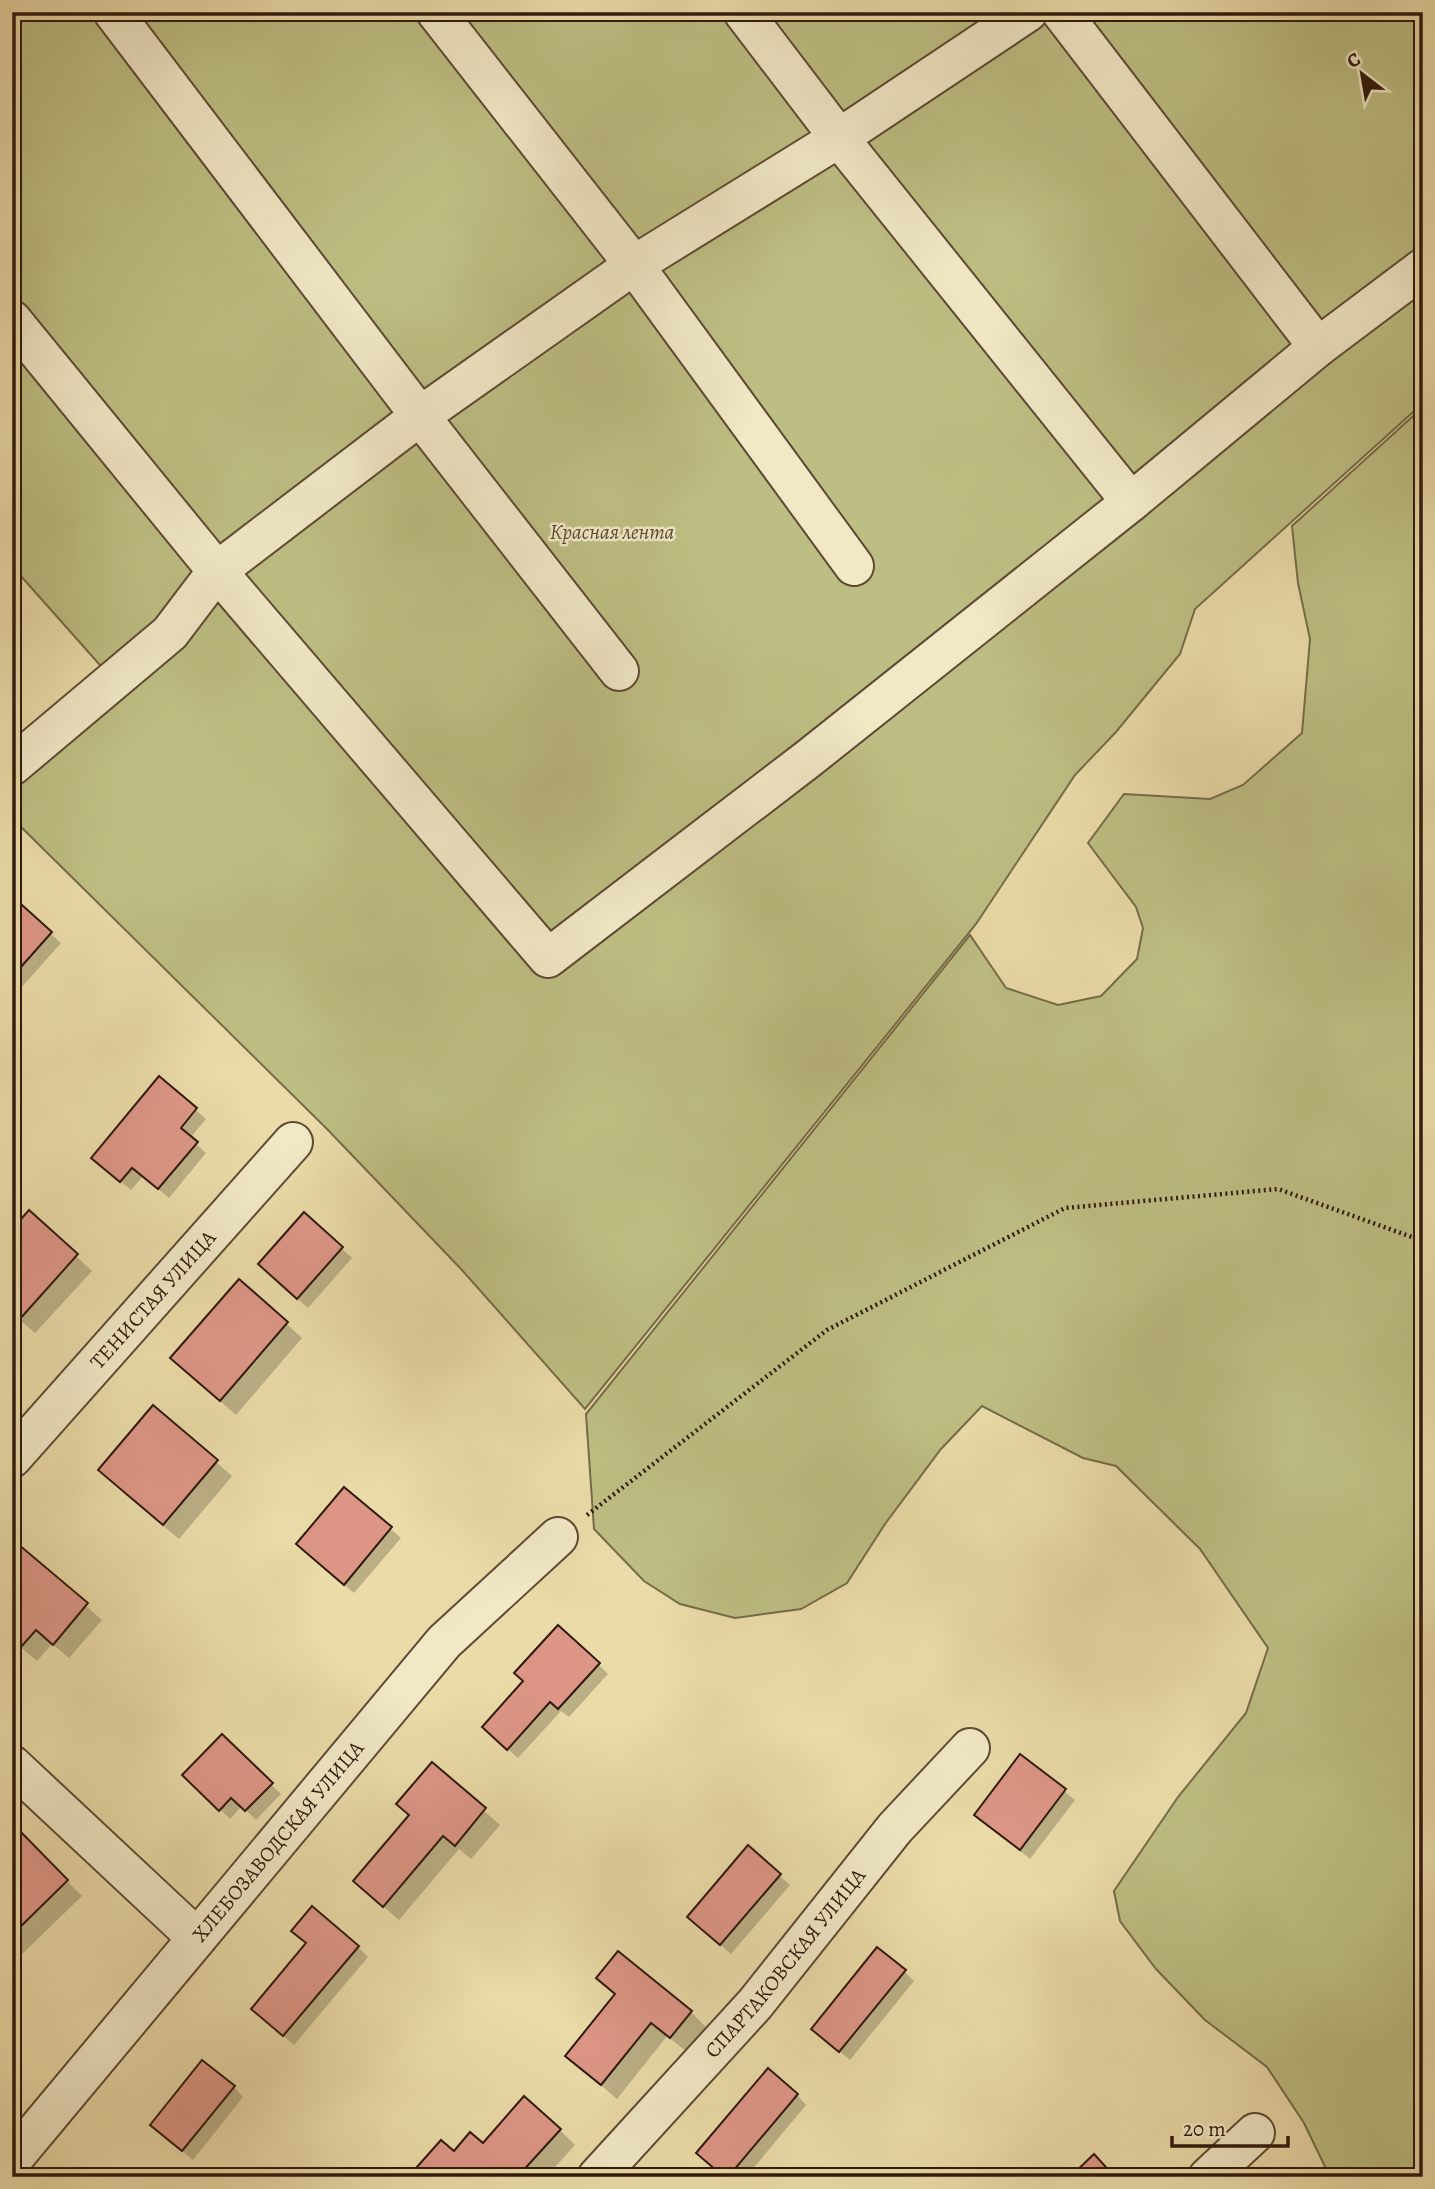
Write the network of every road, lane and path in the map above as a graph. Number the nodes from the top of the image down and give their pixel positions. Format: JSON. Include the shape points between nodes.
{"nodes":[{"id":1,"x":113,"y":12,"type":"edge"},
{"id":2,"x":436,"y":12,"type":"edge"},
{"id":3,"x":743,"y":12,"type":"edge"},
{"id":4,"x":1028,"y":12,"type":"edge"},
{"id":5,"x":1061,"y":12,"type":"edge"},
{"id":6,"x":839,"y":138,"type":"junction"},
{"id":7,"x":634,"y":265,"type":"junction"},
{"id":8,"x":1423,"y":268,"type":"edge"},
{"id":9,"x":12,"y":320,"type":"edge"},
{"id":10,"x":1318,"y":347,"type":"junction"},
{"id":11,"x":420,"y":416,"type":"junction"},
{"id":12,"x":1130,"y":502,"type":"junction"},
{"id":13,"x":854,"y":566,"type":"dead end"},
{"id":14,"x":217,"y":571,"type":"junction"},
{"id":15,"x":619,"y":671,"type":"dead end"},
{"id":16,"x":12,"y":766,"type":"edge"},
{"id":17,"x":293,"y":1142,"type":"dead end"},
{"id":18,"x":1423,"y":1241,"type":"edge"},
{"id":19,"x":12,"y":1458,"type":"edge"},
{"id":20,"x":558,"y":1537,"type":"joint"},
{"id":21,"x":970,"y":1748,"type":"dead end"},
{"id":22,"x":12,"y":1765,"type":"edge"},
{"id":23,"x":197,"y":1938,"type":"junction"},
{"id":24,"x":1255,"y":2133,"type":"dead end"},
{"id":25,"x":12,"y":2160,"type":"edge"},
{"id":26,"x":597,"y":2177,"type":"edge"},
{"id":27,"x":1208,"y":2177,"type":"edge"}],
"edges":[{"from":1,"to":11,"type":"street"},
{"from":2,"to":7,"type":"street"},
{"from":3,"to":6,"type":"street"},
{"from":4,"to":6,"type":"street"},
{"from":5,"to":10,"type":"street"},
{"from":6,"to":7,"type":"street"},
{"from":6,"to":12,"type":"street"},
{"from":7,"to":11,"type":"street"},
{"from":7,"to":13,"type":"street"},
{"from":8,"to":10,"type":"street"},
{"from":9,"to":14,"type":"street"},
{"from":10,"to":12,"type":"street"},
{"from":11,"to":14,"type":"street"},
{"from":11,"to":15,"type":"street"},
{"from":12,"to":14,"type":"street","via":[[808,759],[548,958]]},
{"from":14,"to":16,"type":"street","via":[[170,633]]},
{"from":17,"to":19,"type":"street","name":"ТЕНИСТАЯ УЛИЦА"},
{"from":18,"to":20,"type":"path","via":[[1278,1189],[1065,1208],[827,1330]]},
{"from":20,"to":23,"type":"street","name":"ХЛЕБОЗАВОДСКАЯ УЛИЦА","via":[[444,1642]]},
{"from":21,"to":26,"type":"street","name":"СПАРТАКОВСКАЯ УЛИЦА","via":[[895,1828],[755,2004]]},
{"from":22,"to":23,"type":"street"},
{"from":23,"to":25,"type":"street","name":"ХЛЕБОЗАВОДСКАЯ УЛИЦА"},
{"from":24,"to":27,"type":"street"}]}
